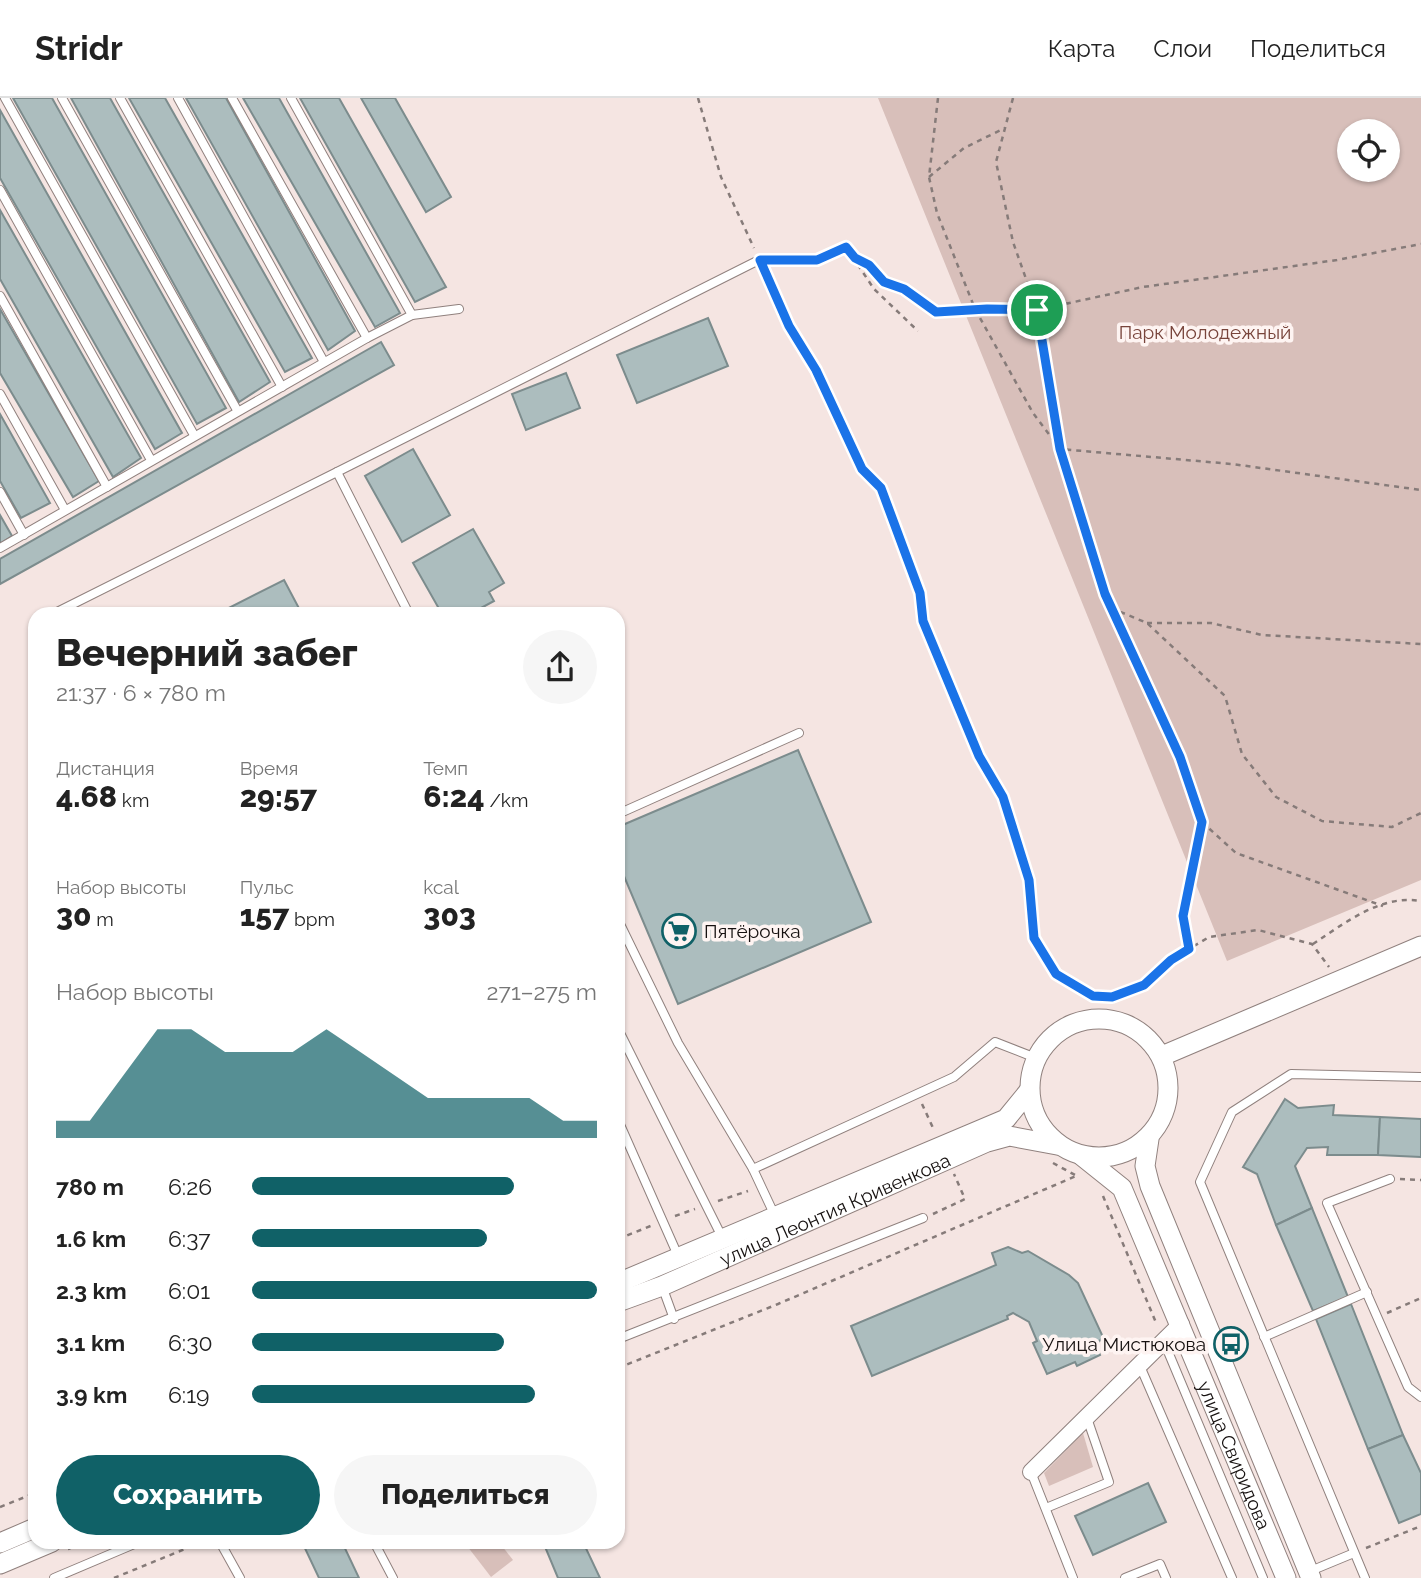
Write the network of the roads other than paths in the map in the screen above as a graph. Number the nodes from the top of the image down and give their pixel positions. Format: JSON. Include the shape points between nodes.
{"nodes":[{"id":1,"x":5,"y":98,"type":"edge"},
{"id":2,"x":62,"y":98,"type":"edge"},
{"id":3,"x":120,"y":98,"type":"edge"},
{"id":4,"x":178,"y":98,"type":"edge"},
{"id":5,"x":232,"y":98,"type":"edge"},
{"id":6,"x":291,"y":98,"type":"edge"},
{"id":7,"x":0,"y":190,"type":"edge"},
{"id":8,"x":760,"y":260,"type":"road end"},
{"id":9,"x":0,"y":296,"type":"edge"},
{"id":10,"x":459,"y":309,"type":"dead end"},
{"id":11,"x":412,"y":315,"type":"junction"},
{"id":12,"x":367,"y":338,"type":"junction"},
{"id":13,"x":324,"y":362,"type":"junction"},
{"id":14,"x":282,"y":387,"type":"junction"},
{"id":15,"x":0,"y":394,"type":"edge"},
{"id":16,"x":237,"y":410,"type":"junction"},
{"id":17,"x":194,"y":435,"type":"junction"},
{"id":18,"x":152,"y":460,"type":"junction"},
{"id":19,"x":337,"y":472,"type":"junction"},
{"id":20,"x":107,"y":487,"type":"junction"},
{"id":21,"x":0,"y":492,"type":"edge"},
{"id":22,"x":65,"y":510,"type":"junction"},
{"id":23,"x":24,"y":535,"type":"junction"},
{"id":24,"x":0,"y":548,"type":"edge"},
{"id":25,"x":67,"y":607,"type":"edge"},
{"id":26,"x":405,"y":607,"type":"edge"},
{"id":27,"x":799,"y":733,"type":"dead end"},
{"id":28,"x":625,"y":811,"type":"edge"},
{"id":29,"x":625,"y":934,"type":"edge"},
{"id":30,"x":1421,"y":946,"type":"edge"},
{"id":31,"x":625,"y":1043,"type":"edge"},
{"id":32,"x":1162,"y":1056,"type":"junction"},
{"id":33,"x":1037,"y":1058,"type":"junction"},
{"id":34,"x":1421,"y":1077,"type":"edge"},
{"id":35,"x":1028,"y":1092,"type":"junction"},
{"id":36,"x":625,"y":1136,"type":"edge"},
{"id":37,"x":1149,"y":1139,"type":"junction"},
{"id":38,"x":1051,"y":1152,"type":"junction"},
{"id":39,"x":1082,"y":1156,"type":"junction"},
{"id":40,"x":753,"y":1169,"type":"junction"},
{"id":41,"x":1390,"y":1179,"type":"road end"},
{"id":42,"x":776,"y":1217,"type":"junction"},
{"id":43,"x":923,"y":1218,"type":"road end"},
{"id":44,"x":724,"y":1239,"type":"junction"},
{"id":45,"x":679,"y":1258,"type":"junction"},
{"id":46,"x":625,"y":1280,"type":"edge"},
{"id":47,"x":662,"y":1286,"type":"junction"},
{"id":48,"x":1367,"y":1292,"type":"junction"},
{"id":49,"x":625,"y":1299,"type":"edge"},
{"id":50,"x":674,"y":1319,"type":"junction"},
{"id":51,"x":1181,"y":1324,"type":"junction"},
{"id":52,"x":625,"y":1336,"type":"edge"},
{"id":53,"x":1264,"y":1337,"type":"junction"},
{"id":54,"x":1164,"y":1342,"type":"junction"},
{"id":55,"x":1140,"y":1366,"type":"junction"},
{"id":56,"x":1421,"y":1397,"type":"edge"},
{"id":57,"x":1087,"y":1418,"type":"junction"},
{"id":58,"x":1031,"y":1472,"type":"joint"},
{"id":59,"x":1045,"y":1508,"type":"junction"},
{"id":60,"x":28,"y":1531,"type":"edge"},
{"id":61,"x":0,"y":1543,"type":"edge"},
{"id":62,"x":35,"y":1549,"type":"edge"},
{"id":63,"x":122,"y":1549,"type":"edge"},
{"id":64,"x":224,"y":1549,"type":"edge"},
{"id":65,"x":377,"y":1549,"type":"edge"},
{"id":66,"x":1354,"y":1553,"type":"junction"},
{"id":67,"x":0,"y":1564,"type":"edge"},
{"id":68,"x":1309,"y":1575,"type":"edge"},
{"id":69,"x":54,"y":1578,"type":"edge"},
{"id":70,"x":240,"y":1578,"type":"edge"},
{"id":71,"x":393,"y":1578,"type":"edge"},
{"id":72,"x":1073,"y":1578,"type":"edge"},
{"id":73,"x":1125,"y":1578,"type":"edge"},
{"id":74,"x":1166,"y":1578,"type":"edge"},
{"id":75,"x":1231,"y":1578,"type":"edge"},
{"id":76,"x":1262,"y":1578,"type":"edge"},
{"id":77,"x":1286,"y":1578,"type":"edge"},
{"id":78,"x":1365,"y":1578,"type":"edge"}],
"edges":[{"from":1,"to":17,"type":"lane"},
{"from":2,"to":16,"type":"lane"},
{"from":3,"to":14,"type":"lane"},
{"from":4,"to":13,"type":"lane"},
{"from":5,"to":12,"type":"lane"},
{"from":6,"to":11,"type":"lane"},
{"from":7,"to":18,"type":"lane"},
{"from":8,"to":19,"type":"lane"},
{"from":9,"to":20,"type":"lane"},
{"from":10,"to":11,"type":"lane"},
{"from":11,"to":12,"type":"lane"},
{"from":12,"to":13,"type":"lane"},
{"from":13,"to":14,"type":"lane"},
{"from":14,"to":16,"type":"lane"},
{"from":15,"to":22,"type":"lane"},
{"from":16,"to":17,"type":"lane"},
{"from":17,"to":18,"type":"lane"},
{"from":18,"to":20,"type":"lane"},
{"from":19,"to":25,"type":"lane"},
{"from":19,"to":26,"type":"lane"},
{"from":20,"to":22,"type":"lane"},
{"from":21,"to":23,"type":"lane"},
{"from":22,"to":23,"type":"lane"},
{"from":23,"to":24,"type":"lane"},
{"from":27,"to":28,"type":"lane"},
{"from":29,"to":40,"type":"lane","via":[[678,1043]]},
{"from":30,"to":32,"type":"street"},
{"from":31,"to":44,"type":"lane"},
{"from":32,"to":33,"type":"street","via":[[1148,1038],[1123,1022],[1092,1018],[1065,1026],[1046,1042]]},
{"from":32,"to":37,"type":"street","via":[[1169,1095]]},
{"from":33,"to":35,"type":"street"},
{"from":33,"to":40,"type":"lane","via":[[995,1042],[954,1077]]},
{"from":34,"to":53,"type":"lane","via":[[1291,1074],[1232,1112],[1200,1182]]},
{"from":35,"to":38,"type":"street","via":[[1031,1112]]},
{"from":35,"to":42,"type":"street","name":"улица Леонтия Кривенкова","via":[[1006,1119]]},
{"from":36,"to":45,"type":"lane"},
{"from":37,"to":39,"type":"street","via":[[1113,1154]]},
{"from":37,"to":68,"type":"street","name":"улица Свиридова","via":[[1145,1166],[1150,1186]]},
{"from":38,"to":39,"type":"street"},
{"from":38,"to":47,"type":"street","name":"улица Леонтия Кривенкова","via":[[1009,1136],[987,1142]]},
{"from":39,"to":51,"type":"street","name":"улица Свиридова","via":[[1122,1188]]},
{"from":40,"to":42,"type":"lane"},
{"from":41,"to":48,"type":"lane","via":[[1327,1203]]},
{"from":42,"to":44,"type":"street","name":"улица Леонтия Кривенкова"},
{"from":43,"to":50,"type":"lane"},
{"from":44,"to":45,"type":"street","name":"улица Леонтия Кривенкова"},
{"from":45,"to":46,"type":"street","name":"улица Леонтия Кривенкова"},
{"from":47,"to":49,"type":"street","name":"улица Леонтия Кривенкова"},
{"from":47,"to":50,"type":"lane"},
{"from":48,"to":53,"type":"lane"},
{"from":48,"to":56,"type":"lane","via":[[1408,1387]]},
{"from":50,"to":52,"type":"lane"},
{"from":51,"to":54,"type":"street"},
{"from":51,"to":77,"type":"street","name":"улица Свиридова"},
{"from":53,"to":66,"type":"lane"},
{"from":54,"to":55,"type":"street"},
{"from":54,"to":76,"type":"lane"},
{"from":55,"to":57,"type":"street"},
{"from":55,"to":75,"type":"lane"},
{"from":57,"to":58,"type":"street"},
{"from":57,"to":59,"type":"lane","via":[[1109,1482]]},
{"from":58,"to":59,"type":"lane"},
{"from":59,"to":72,"type":"lane"},
{"from":60,"to":61,"type":"street"},
{"from":62,"to":67,"type":"street"},
{"from":63,"to":69,"type":"lane"},
{"from":64,"to":70,"type":"lane"},
{"from":65,"to":71,"type":"lane"},
{"from":66,"to":68,"type":"lane"},
{"from":66,"to":78,"type":"lane"},
{"from":73,"to":74,"type":"lane","via":[[1160,1564]]}]}
